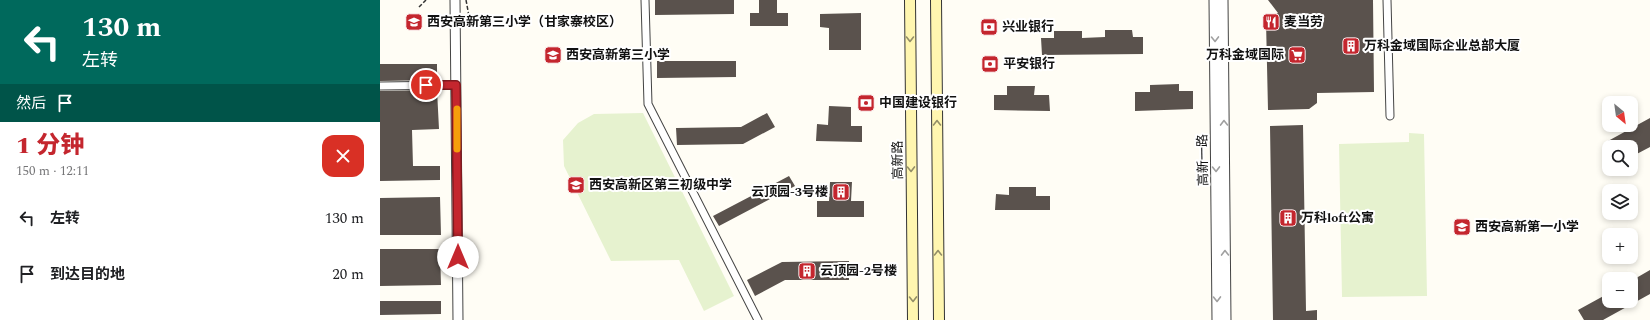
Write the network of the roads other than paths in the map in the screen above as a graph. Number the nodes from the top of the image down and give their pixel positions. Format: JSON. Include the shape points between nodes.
{"nodes":[{"id":1,"x":455,"y":0,"type":"edge"},
{"id":2,"x":645,"y":0,"type":"edge"},
{"id":3,"x":910,"y":0,"type":"edge"},
{"id":4,"x":936,"y":0,"type":"edge"},
{"id":5,"x":1214,"y":0,"type":"edge"},
{"id":6,"x":1223,"y":0,"type":"edge"},
{"id":7,"x":1387,"y":0,"type":"edge"},
{"id":8,"x":456,"y":85,"type":"junction"},
{"id":9,"x":380,"y":86,"type":"edge"},
{"id":10,"x":1390,"y":116,"type":"dead end"},
{"id":11,"x":458,"y":320,"type":"edge"},
{"id":12,"x":758,"y":320,"type":"edge"},
{"id":13,"x":913,"y":320,"type":"edge"},
{"id":14,"x":939,"y":320,"type":"edge"},
{"id":15,"x":1217,"y":320,"type":"edge"},
{"id":16,"x":1226,"y":320,"type":"edge"}],
"edges":[{"from":1,"to":8,"type":"street"},
{"from":2,"to":12,"type":"street","via":[[648,104]]},
{"from":3,"to":13,"type":"main road","name":"高新路","one_way":true},
{"from":14,"to":4,"type":"main road","one_way":true},
{"from":5,"to":15,"type":"street","name":"高新一路","one_way":true},
{"from":16,"to":6,"type":"street","name":"高新一路","one_way":true},
{"from":7,"to":10,"type":"street"},
{"from":8,"to":9,"type":"street"},
{"from":8,"to":11,"type":"street"}]}
